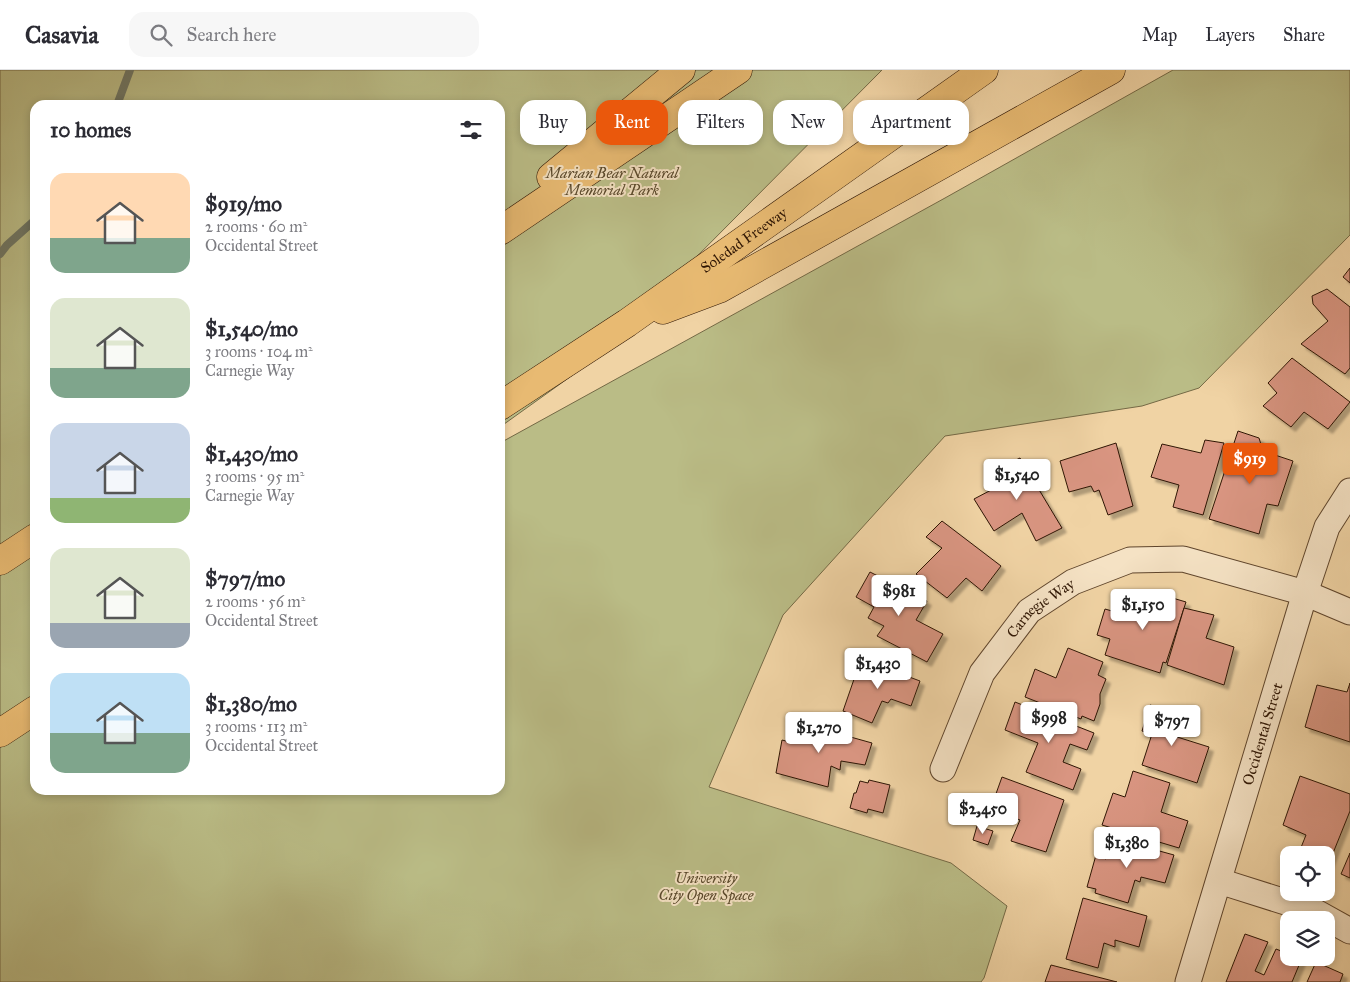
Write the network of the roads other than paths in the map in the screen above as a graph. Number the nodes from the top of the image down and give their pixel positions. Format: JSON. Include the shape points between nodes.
{"nodes":[{"id":1,"x":681,"y":70,"type":"edge"},
{"id":2,"x":738,"y":70,"type":"edge"},
{"id":3,"x":984,"y":70,"type":"edge"},
{"id":4,"x":1111,"y":70,"type":"edge"},
{"id":5,"x":505,"y":216,"type":"edge"},
{"id":6,"x":505,"y":228,"type":"edge"},
{"id":7,"x":627,"y":323,"type":"junction"},
{"id":8,"x":505,"y":403,"type":"edge"},
{"id":9,"x":1350,"y":491,"type":"edge"},
{"id":10,"x":30,"y":541,"type":"edge"},
{"id":11,"x":0,"y":562,"type":"edge"},
{"id":12,"x":1305,"y":593,"type":"junction"},
{"id":13,"x":1350,"y":612,"type":"edge"},
{"id":14,"x":30,"y":713,"type":"edge"},
{"id":15,"x":0,"y":733,"type":"edge"},
{"id":16,"x":943,"y":769,"type":"dead end"},
{"id":17,"x":1219,"y":881,"type":"junction"},
{"id":18,"x":1350,"y":931,"type":"edge"},
{"id":19,"x":1188,"y":982,"type":"edge"}],
"edges":[{"from":1,"to":5,"type":"highway"},
{"from":2,"to":6,"type":"highway"},
{"from":3,"to":7,"type":"highway","name":"Soledad Freeway"},
{"from":4,"to":7,"type":"highway","via":[[719,289]]},
{"from":7,"to":8,"type":"highway","name":"Soledad Freeway"},
{"from":9,"to":12,"type":"street","name":"Occidental Street","via":[[1327,527]]},
{"from":10,"to":11,"type":"highway"},
{"from":12,"to":13,"type":"street","name":"Carnegie Way"},
{"from":12,"to":16,"type":"street","name":"Carnegie Way","via":[[1183,559],[1130,560],[1073,582],[1029,611],[982,673]]},
{"from":12,"to":17,"type":"street","name":"Occidental Street"},
{"from":14,"to":15,"type":"highway"},
{"from":17,"to":18,"type":"street","via":[[1314,911]]},
{"from":17,"to":19,"type":"street","name":"Occidental Street"}]}
